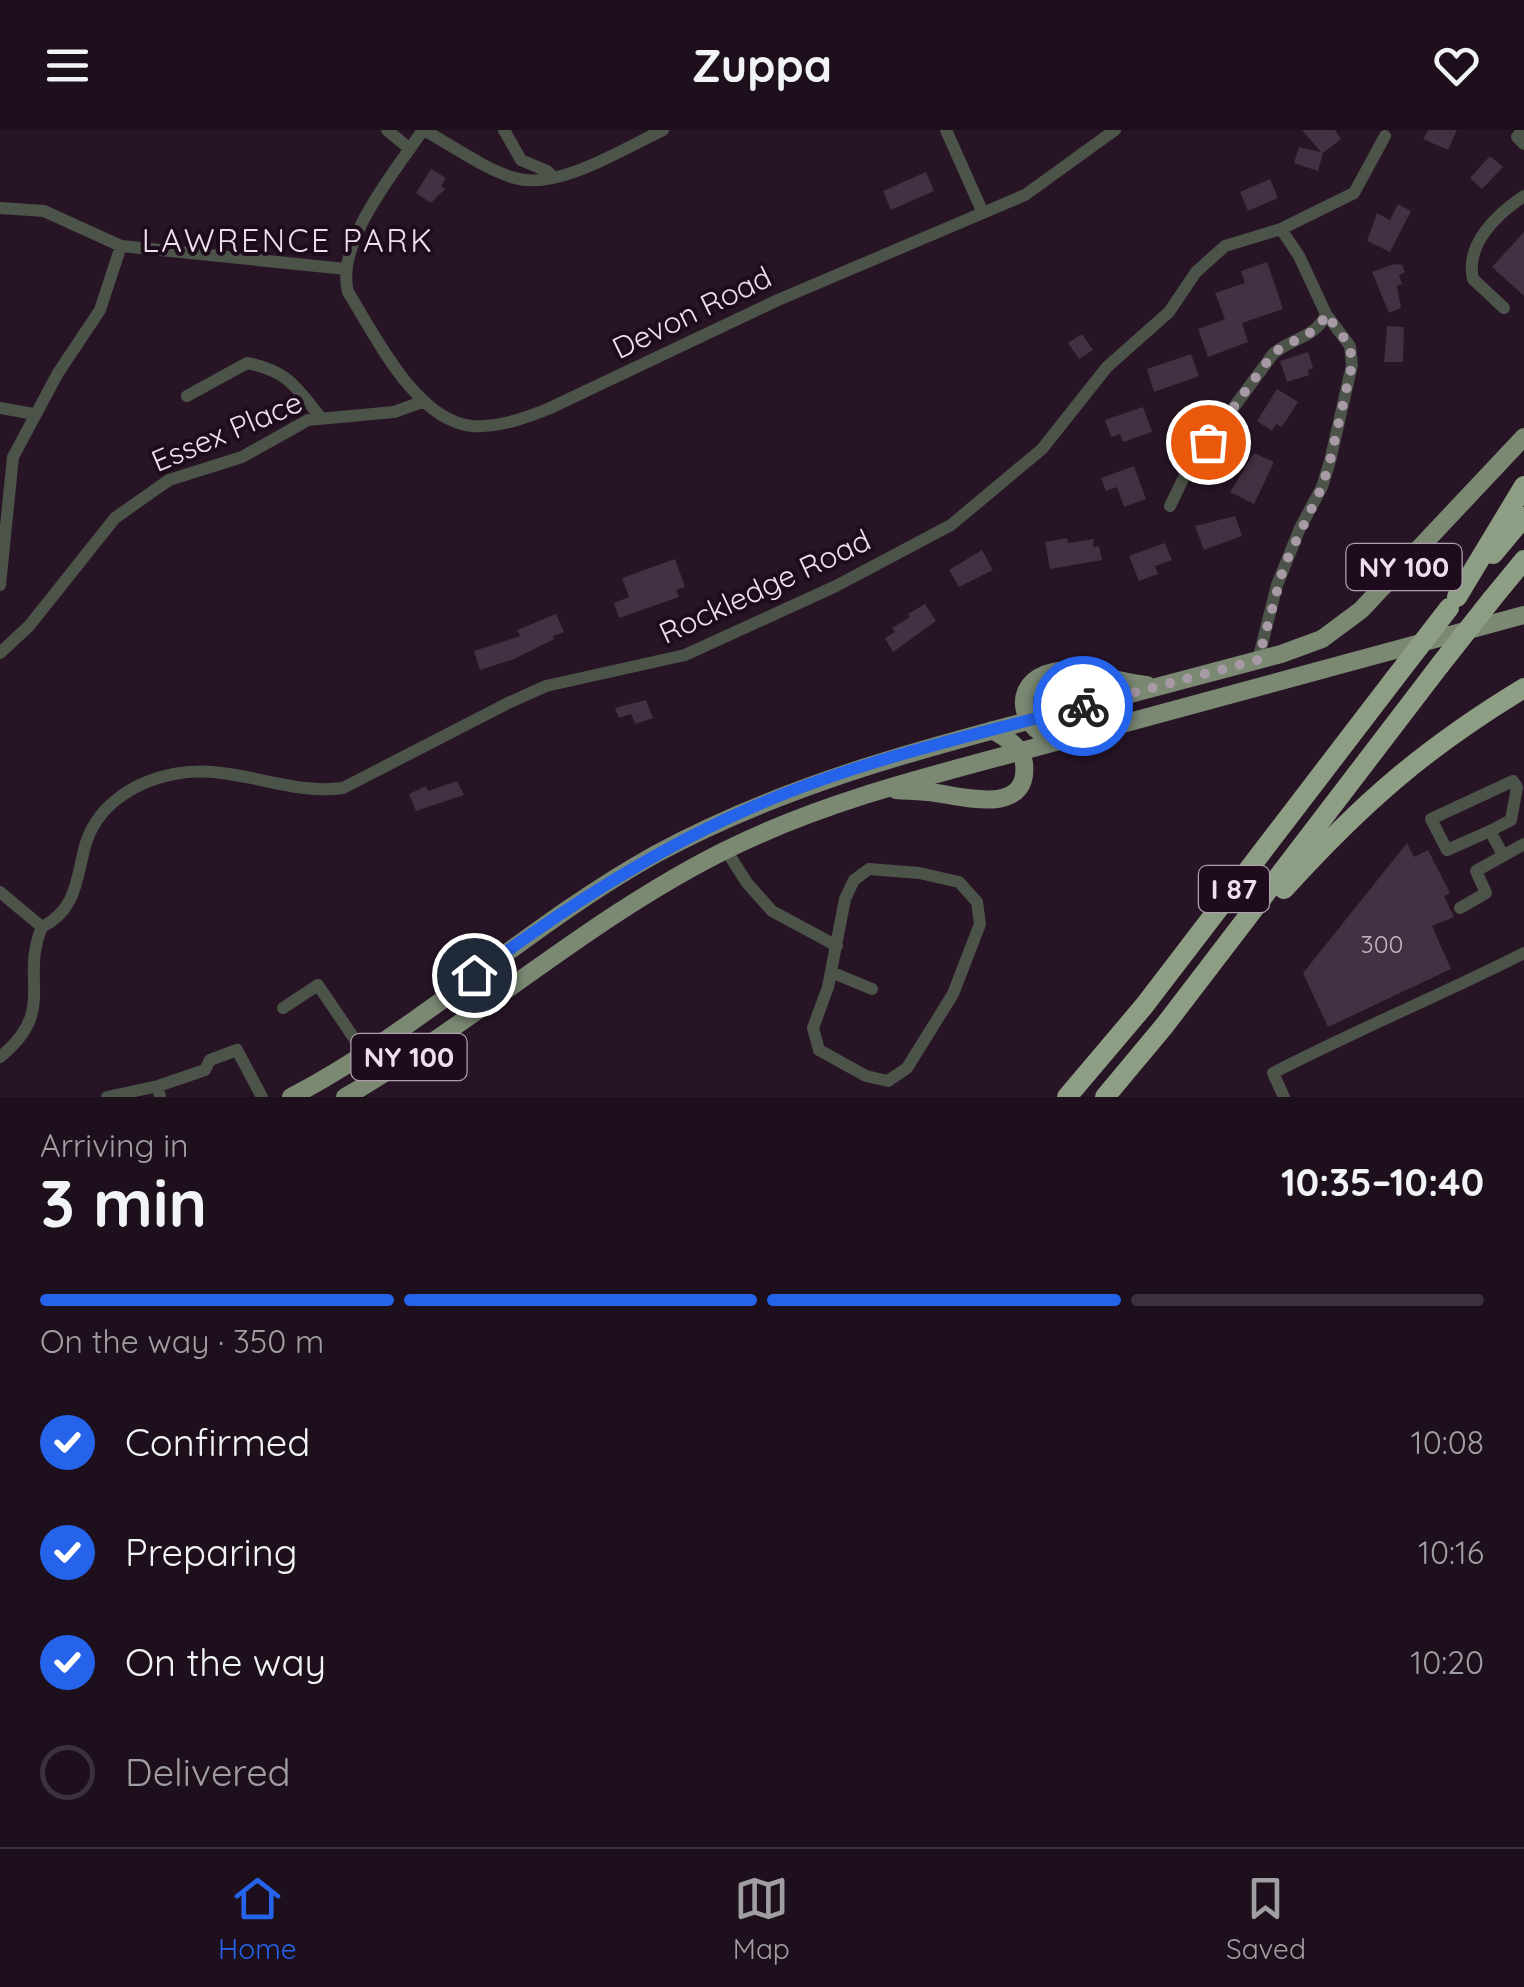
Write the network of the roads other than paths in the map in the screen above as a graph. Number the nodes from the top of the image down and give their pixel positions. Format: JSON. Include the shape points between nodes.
{"nodes":[{"id":1,"x":386,"y":130,"type":"edge"},
{"id":2,"x":424,"y":130,"type":"edge"},
{"id":3,"x":504,"y":130,"type":"edge"},
{"id":4,"x":663,"y":130,"type":"edge"},
{"id":5,"x":946,"y":130,"type":"edge"},
{"id":6,"x":1115,"y":130,"type":"edge"},
{"id":7,"x":1385,"y":136,"type":"dead end"},
{"id":8,"x":410,"y":149,"type":"junction"},
{"id":9,"x":554,"y":178,"type":"junction"},
{"id":10,"x":1524,"y":196,"type":"edge"},
{"id":11,"x":0,"y":208,"type":"edge"},
{"id":12,"x":984,"y":213,"type":"junction"},
{"id":13,"x":1281,"y":229,"type":"junction"},
{"id":14,"x":121,"y":246,"type":"junction"},
{"id":15,"x":346,"y":269,"type":"junction"},
{"id":16,"x":1504,"y":308,"type":"dead end"},
{"id":17,"x":1326,"y":314,"type":"junction"},
{"id":18,"x":187,"y":396,"type":"dead end"},
{"id":19,"x":422,"y":402,"type":"junction"},
{"id":20,"x":0,"y":408,"type":"edge"},
{"id":21,"x":34,"y":414,"type":"junction"},
{"id":22,"x":321,"y":418,"type":"junction"},
{"id":23,"x":1524,"y":421,"type":"edge"},
{"id":24,"x":1524,"y":437,"type":"edge"},
{"id":25,"x":1524,"y":486,"type":"edge"},
{"id":26,"x":1473,"y":492,"type":"junction"},
{"id":27,"x":1170,"y":506,"type":"dead end"},
{"id":28,"x":1524,"y":518,"type":"edge"},
{"id":29,"x":1524,"y":560,"type":"edge"},
{"id":30,"x":0,"y":585,"type":"edge"},
{"id":31,"x":1453,"y":603,"type":"junction"},
{"id":32,"x":1524,"y":615,"type":"edge"},
{"id":33,"x":0,"y":653,"type":"edge"},
{"id":34,"x":1258,"y":660,"type":"junction"},
{"id":35,"x":1168,"y":684,"type":"junction"},
{"id":36,"x":1524,"y":688,"type":"edge"},
{"id":37,"x":1028,"y":721,"type":"junction"},
{"id":38,"x":992,"y":730,"type":"junction"},
{"id":39,"x":1060,"y":741,"type":"junction"},
{"id":40,"x":1020,"y":752,"type":"junction"},
{"id":41,"x":880,"y":789,"type":"junction"},
{"id":42,"x":1490,"y":831,"type":"junction"},
{"id":43,"x":1524,"y":844,"type":"edge"},
{"id":44,"x":726,"y":850,"type":"junction"},
{"id":45,"x":1503,"y":855,"type":"junction"},
{"id":46,"x":0,"y":892,"type":"edge"},
{"id":47,"x":1460,"y":908,"type":"dead end"},
{"id":48,"x":42,"y":927,"type":"junction"},
{"id":49,"x":837,"y":946,"type":"junction"},
{"id":50,"x":1524,"y":953,"type":"edge"},
{"id":51,"x":832,"y":972,"type":"junction"},
{"id":52,"x":1195,"y":986,"type":"junction"},
{"id":53,"x":872,"y":989,"type":"dead end"},
{"id":54,"x":283,"y":1008,"type":"dead end"},
{"id":55,"x":364,"y":1053,"type":"junction"},
{"id":56,"x":0,"y":1057,"type":"edge"},
{"id":57,"x":159,"y":1092,"type":"edge"},
{"id":58,"x":107,"y":1097,"type":"edge"},
{"id":59,"x":262,"y":1097,"type":"edge"},
{"id":60,"x":291,"y":1097,"type":"edge"},
{"id":61,"x":344,"y":1097,"type":"edge"},
{"id":62,"x":1067,"y":1097,"type":"edge"},
{"id":63,"x":1105,"y":1097,"type":"edge"},
{"id":64,"x":1284,"y":1097,"type":"edge"}],
"edges":[{"from":1,"to":8,"type":"street"},
{"from":2,"to":8,"type":"street"},
{"from":2,"to":9,"type":"street","via":[[514,178]]},
{"from":3,"to":9,"type":"street","via":[[521,160]]},
{"from":4,"to":9,"type":"street"},
{"from":5,"to":12,"type":"street"},
{"from":6,"to":12,"type":"street","name":"Devon Road","via":[[1025,194]]},
{"from":7,"to":13,"type":"street","name":"Rockledge Road","via":[[1354,193]]},
{"from":8,"to":15,"type":"street","via":[[366,216]]},
{"from":10,"to":16,"type":"street","via":[[1480,238],[1472,256],[1473,279]]},
{"from":11,"to":14,"type":"street","via":[[44,211]]},
{"from":12,"to":19,"type":"street","name":"Devon Road","via":[[514,421],[468,426]]},
{"from":13,"to":17,"type":"street"},
{"from":13,"to":48,"type":"street","name":"Rockledge Road","via":[[1225,246],[1196,272],[1169,312],[1107,367],[1042,449],[951,525],[685,655],[546,686],[343,788],[319,791],[197,770],[122,794],[92,831],[72,900]]},
{"from":14,"to":15,"type":"street"},
{"from":14,"to":21,"type":"street","via":[[100,310]]},
{"from":15,"to":19,"type":"street","name":"Devon Road","via":[[348,292]]},
{"from":17,"to":27,"type":"street","via":[[1312,333],[1273,354],[1187,470]]},
{"from":17,"to":34,"type":"street","via":[[1350,346],[1352,365],[1326,474],[1284,566]]},
{"from":18,"to":22,"type":"street","via":[[247,363],[272,368],[294,384]]},
{"from":19,"to":22,"type":"street","name":"Essex Place","via":[[394,412]]},
{"from":20,"to":21,"type":"street"},
{"from":21,"to":30,"type":"street","via":[[12,457]]},
{"from":22,"to":33,"type":"street","name":"Essex Place","via":[[242,458],[169,480],[132,504]]},
{"from":23,"to":26,"type":"main road"},
{"from":24,"to":26,"type":"main road","number":"NY 100"},
{"from":25,"to":31,"type":"highway"},
{"from":26,"to":34,"type":"main road","number":"NY 100","via":[[1340,627],[1302,648]]},
{"from":28,"to":31,"type":"highway","number":"I 87"},
{"from":29,"to":52,"type":"highway","number":"I 87","bridge":true},
{"from":31,"to":62,"type":"highway","number":"I 87","bridge":true,"via":[[1154,994]]},
{"from":32,"to":39,"type":"main road","number":"NY 100"},
{"from":34,"to":35,"type":"main road","number":"NY 100"},
{"from":35,"to":37,"type":"main road","number":"NY 100"},
{"from":35,"to":37,"type":"main road","via":[[1050,673],[1027,692]]},
{"from":36,"to":52,"type":"highway","via":[[1442,740],[1376,794]]},
{"from":37,"to":38,"type":"main road","number":"NY 100"},
{"from":37,"to":39,"type":"main road"},
{"from":38,"to":40,"type":"main road"},
{"from":38,"to":55,"type":"main road","number":"NY 100","via":[[841,773],[688,838],[566,909]]},
{"from":39,"to":40,"type":"main road","number":"NY 100"},
{"from":40,"to":41,"type":"main road","number":"NY 100"},
{"from":40,"to":41,"type":"main road","via":[[1020,784],[998,800]]},
{"from":41,"to":44,"type":"main road","number":"NY 100"},
{"from":42,"to":42,"type":"street","via":[[1511,820],[1513,782],[1431,819],[1447,850]]},
{"from":42,"to":45,"type":"street"},
{"from":43,"to":45,"type":"street"},
{"from":44,"to":49,"type":"street","via":[[772,911]]},
{"from":44,"to":61,"type":"main road","number":"NY 100","via":[[586,932]]},
{"from":45,"to":47,"type":"street","via":[[1476,870],[1486,893]]},
{"from":46,"to":48,"type":"street"},
{"from":48,"to":56,"type":"street","via":[[34,946],[33,1019]]},
{"from":49,"to":51,"type":"street"},
{"from":49,"to":51,"type":"street","via":[[845,899],[868,869],[959,882],[977,902],[980,924],[953,994],[908,1068],[888,1081],[820,1050],[813,1028]]},
{"from":50,"to":64,"type":"street","via":[[1273,1073]]},
{"from":51,"to":53,"type":"street"},
{"from":52,"to":63,"type":"highway","number":"I 87"},
{"from":54,"to":55,"type":"street","via":[[318,985]]},
{"from":55,"to":60,"type":"main road","number":"NY 100"},
{"from":57,"to":58,"type":"street"},
{"from":57,"to":59,"type":"street","via":[[237,1050]]}]}
